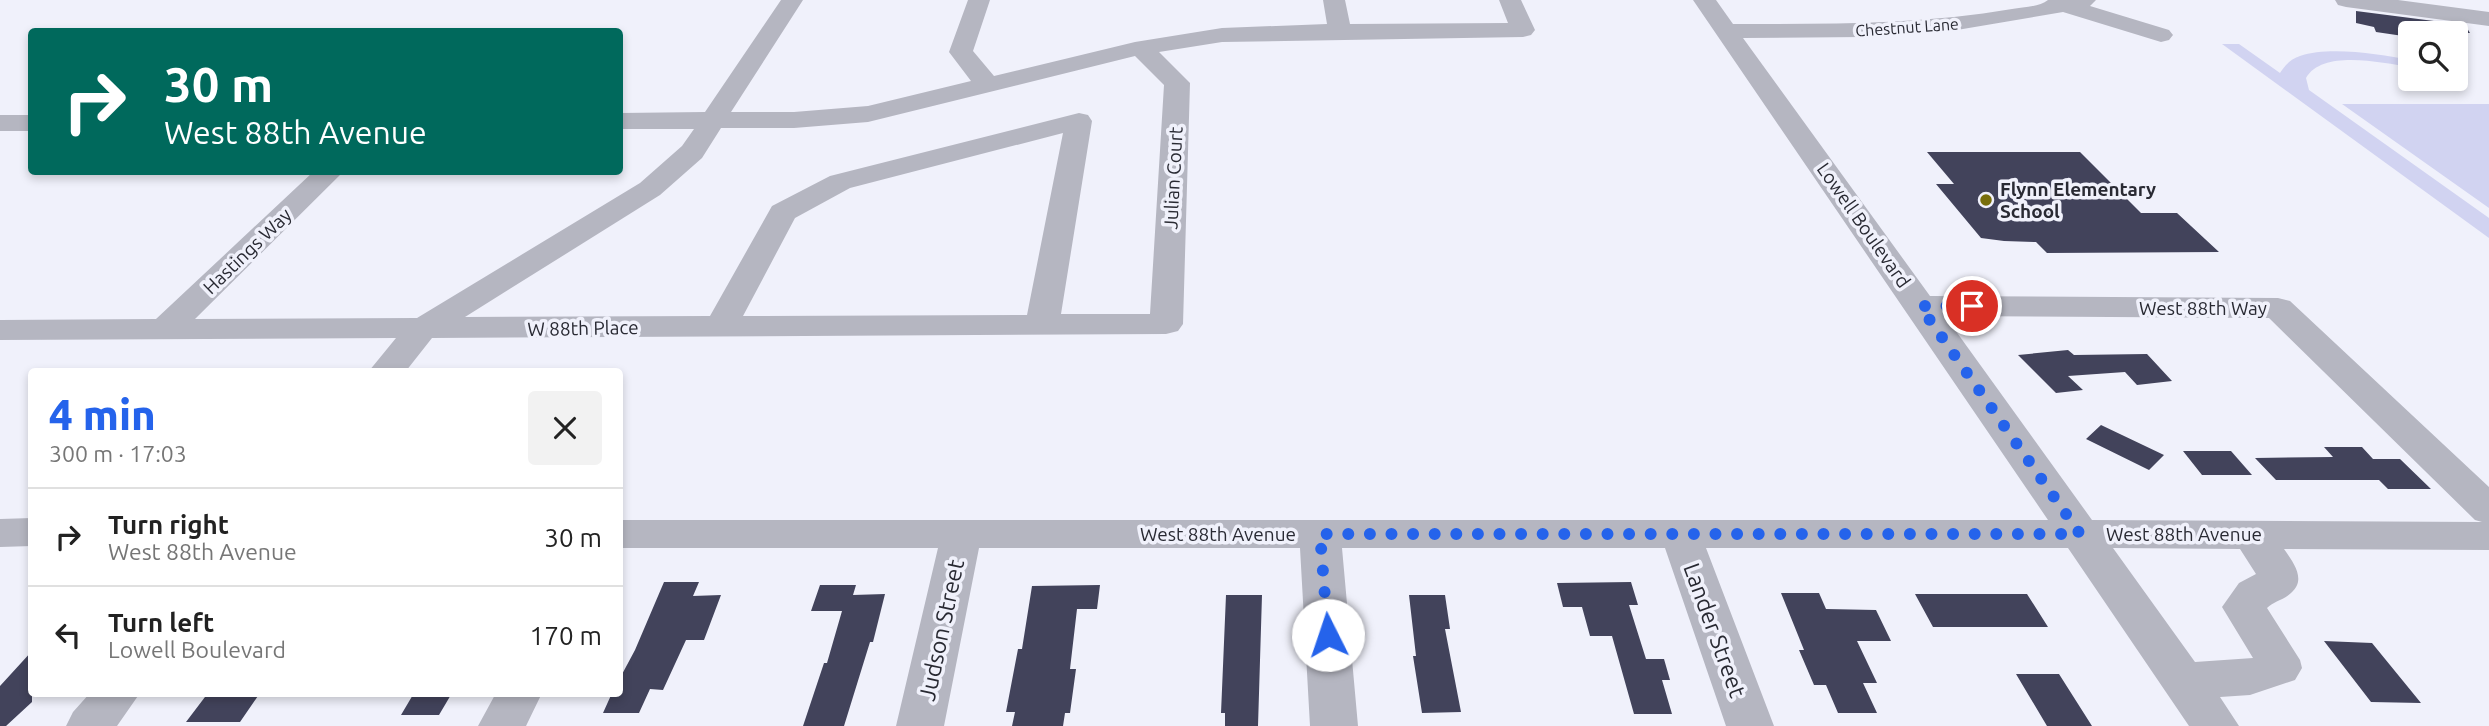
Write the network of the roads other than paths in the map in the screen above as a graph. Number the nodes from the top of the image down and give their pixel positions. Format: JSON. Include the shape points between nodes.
{"nodes":[{"id":1,"x":792,"y":0,"type":"edge"},
{"id":2,"x":979,"y":0,"type":"edge"},
{"id":3,"x":1334,"y":0,"type":"edge"},
{"id":4,"x":1510,"y":0,"type":"edge"},
{"id":5,"x":1704,"y":0,"type":"edge"},
{"id":6,"x":2346,"y":0,"type":"edge"},
{"id":7,"x":2065,"y":2,"type":"edge"},
{"id":8,"x":2489,"y":19,"type":"edge"},
{"id":9,"x":1339,"y":31,"type":"junction"},
{"id":10,"x":1726,"y":31,"type":"junction"},
{"id":11,"x":2161,"y":35,"type":"dead end"},
{"id":12,"x":1140,"y":48,"type":"junction"},
{"id":13,"x":988,"y":85,"type":"junction"},
{"id":14,"x":623,"y":121,"type":"edge"},
{"id":15,"x":712,"y":121,"type":"junction"},
{"id":16,"x":0,"y":123,"type":"edge"},
{"id":17,"x":28,"y":123,"type":"edge"},
{"id":18,"x":326,"y":175,"type":"edge"},
{"id":19,"x":1920,"y":306,"type":"junction"},
{"id":20,"x":1166,"y":324,"type":"joint"},
{"id":21,"x":1042,"y":325,"type":"junction"},
{"id":22,"x":721,"y":326,"type":"junction"},
{"id":23,"x":0,"y":330,"type":"edge"},
{"id":24,"x":164,"y":330,"type":"junction"},
{"id":25,"x":421,"y":330,"type":"junction"},
{"id":26,"x":389,"y":368,"type":"edge"},
{"id":27,"x":2489,"y":510,"type":"edge"},
{"id":28,"x":0,"y":533,"type":"edge"},
{"id":29,"x":28,"y":533,"type":"edge"},
{"id":30,"x":962,"y":533,"type":"junction"},
{"id":31,"x":623,"y":534,"type":"edge"},
{"id":32,"x":1320,"y":534,"type":"junction"},
{"id":33,"x":1680,"y":534,"type":"junction"},
{"id":34,"x":2080,"y":534,"type":"junction"},
{"id":35,"x":2252,"y":535,"type":"junction"},
{"id":36,"x":2489,"y":536,"type":"edge"},
{"id":37,"x":2183,"y":681,"type":"junction"},
{"id":38,"x":114,"y":697,"type":"edge"},
{"id":39,"x":517,"y":697,"type":"edge"},
{"id":40,"x":90,"y":726,"type":"edge"},
{"id":41,"x":502,"y":726,"type":"edge"},
{"id":42,"x":920,"y":726,"type":"edge"},
{"id":43,"x":1334,"y":726,"type":"edge"},
{"id":44,"x":1750,"y":726,"type":"edge"},
{"id":45,"x":2215,"y":726,"type":"edge"}],
"edges":[{"from":1,"to":15,"type":"street"},
{"from":2,"to":13,"type":"street","via":[[961,52]]},
{"from":3,"to":9,"type":"street"},
{"from":4,"to":9,"type":"street","via":[[1523,30]]},
{"from":5,"to":10,"type":"street","name":"Lowell Boulevard"},
{"from":6,"to":8,"type":"street"},
{"from":7,"to":10,"type":"street","name":"Chestnut Lane","via":[[2007,18],[1905,29]]},
{"from":7,"to":11,"type":"street"},
{"from":9,"to":12,"type":"street","via":[[1222,35]]},
{"from":10,"to":19,"type":"street","name":"Lowell Boulevard"},
{"from":12,"to":13,"type":"street"},
{"from":12,"to":20,"type":"street","name":"Julian Court","via":[[1177,83]]},
{"from":13,"to":15,"type":"street","via":[[868,114]]},
{"from":14,"to":15,"type":"street"},
{"from":15,"to":25,"type":"street","via":[[692,152],[650,189]]},
{"from":16,"to":17,"type":"street"},
{"from":18,"to":24,"type":"street","name":"Hastings Way"},
{"from":19,"to":27,"type":"street","name":"West 88th Way","via":[[2278,308]]},
{"from":19,"to":34,"type":"street","name":"Lowell Boulevard"},
{"from":20,"to":21,"type":"street","name":"W 88th Place"},
{"from":21,"to":22,"type":"street","name":"W 88th Place"},
{"from":21,"to":22,"type":"street","via":[[1079,121],[839,182],[783,212]]},
{"from":22,"to":25,"type":"street","name":"W 88th Place"},
{"from":23,"to":24,"type":"street","name":"W 88th Place"},
{"from":24,"to":25,"type":"street","name":"W 88th Place"},
{"from":25,"to":26,"type":"street"},
{"from":28,"to":29,"type":"street"},
{"from":30,"to":31,"type":"street","name":"West 88th Avenue"},
{"from":30,"to":32,"type":"street","name":"West 88th Avenue"},
{"from":30,"to":42,"type":"street","name":"Judson Street"},
{"from":32,"to":33,"type":"street","name":"West 88th Avenue"},
{"from":32,"to":43,"type":"street"},
{"from":33,"to":34,"type":"street","name":"West 88th Avenue"},
{"from":33,"to":44,"type":"street","name":"Lander Street"},
{"from":34,"to":35,"type":"street","name":"West 88th Avenue"},
{"from":34,"to":37,"type":"street","name":"Lowell Boulevard"},
{"from":35,"to":36,"type":"street","name":"West 88th Avenue"},
{"from":35,"to":37,"type":"street","via":[[2277,572],[2277,582],[2255,594],[2244,607],[2279,668],[2250,677]]},
{"from":37,"to":45,"type":"street","name":"Lowell Boulevard"},
{"from":38,"to":40,"type":"street"},
{"from":39,"to":41,"type":"street"}]}
